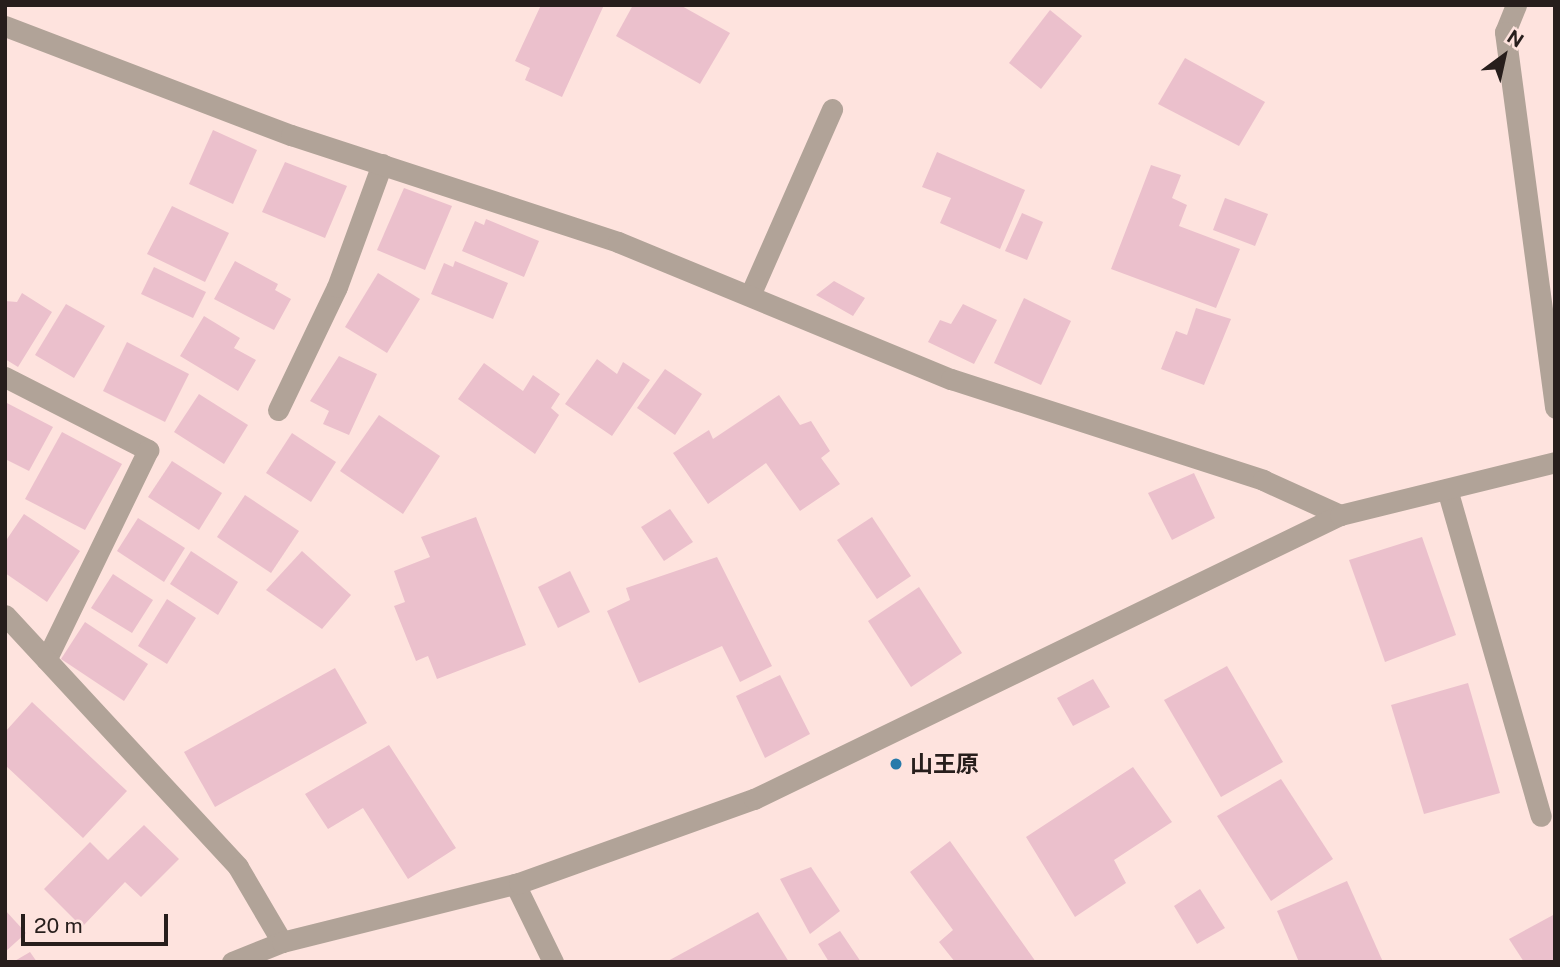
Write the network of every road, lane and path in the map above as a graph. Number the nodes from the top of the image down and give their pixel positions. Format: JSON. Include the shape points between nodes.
{"nodes":[{"id":1,"x":1516,"y":5,"type":"edge"},
{"id":2,"x":5,"y":26,"type":"edge"},
{"id":3,"x":832,"y":109,"type":"dead end"},
{"id":4,"x":383,"y":164,"type":"junction"},
{"id":5,"x":751,"y":293,"type":"junction"},
{"id":6,"x":5,"y":377,"type":"edge"},
{"id":7,"x":1555,"y":408,"type":"edge"},
{"id":8,"x":278,"y":410,"type":"dead end"},
{"id":9,"x":1555,"y":463,"type":"edge"},
{"id":10,"x":1447,"y":489,"type":"junction"},
{"id":11,"x":1340,"y":515,"type":"junction"},
{"id":12,"x":5,"y":615,"type":"edge"},
{"id":13,"x":46,"y":660,"type":"junction"},
{"id":14,"x":1541,"y":816,"type":"dead end"},
{"id":15,"x":514,"y":884,"type":"junction"},
{"id":16,"x":282,"y":942,"type":"junction"},
{"id":17,"x":232,"y":962,"type":"edge"},
{"id":18,"x":553,"y":962,"type":"edge"}],
"edges":[{"from":1,"to":7,"type":"street","via":[[1505,32]]},
{"from":2,"to":4,"type":"street"},
{"from":3,"to":5,"type":"street"},
{"from":4,"to":5,"type":"street"},
{"from":4,"to":8,"type":"street","via":[[337,287]]},
{"from":5,"to":11,"type":"street","via":[[951,379],[1263,480]]},
{"from":6,"to":13,"type":"street","via":[[148,450]]},
{"from":9,"to":10,"type":"street"},
{"from":10,"to":11,"type":"street"},
{"from":10,"to":14,"type":"street"},
{"from":11,"to":15,"type":"street","via":[[754,799]]},
{"from":12,"to":13,"type":"street"},
{"from":13,"to":16,"type":"street","via":[[238,867]]},
{"from":15,"to":16,"type":"street"},
{"from":15,"to":18,"type":"street"},
{"from":16,"to":17,"type":"street"}]}
